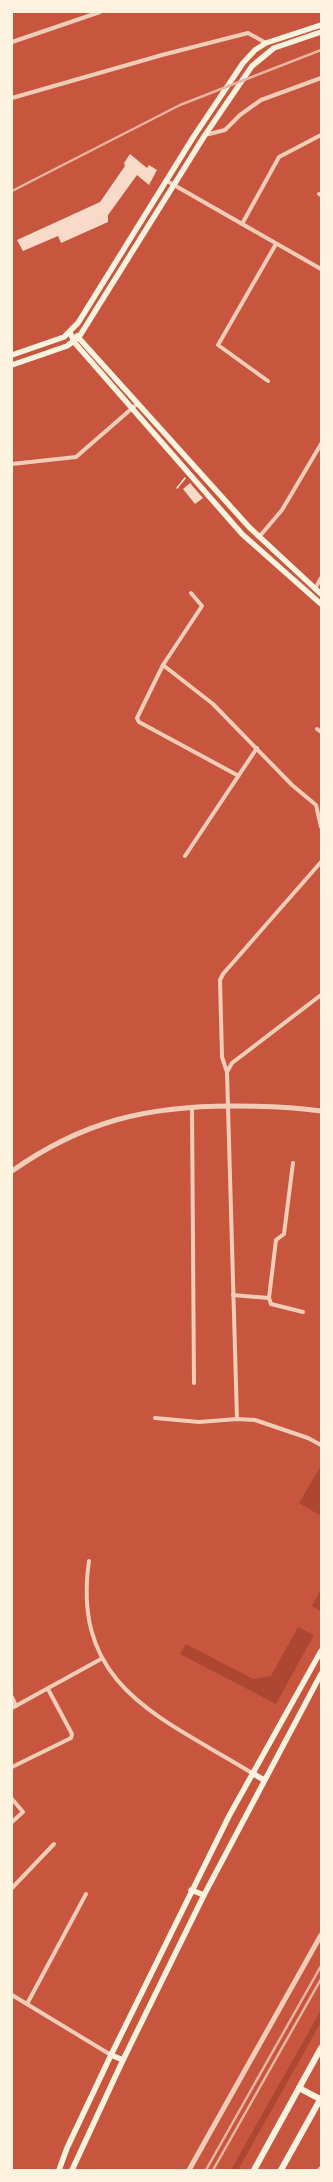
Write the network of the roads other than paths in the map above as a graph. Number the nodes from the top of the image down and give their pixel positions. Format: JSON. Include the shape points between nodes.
{"nodes":[{"id":1,"x":100,"y":12,"type":"edge"},
{"id":2,"x":321,"y":25,"type":"edge"},
{"id":3,"x":321,"y":32,"type":"edge"},
{"id":4,"x":12,"y":42,"type":"edge"},
{"id":5,"x":266,"y":43,"type":"junction"},
{"id":6,"x":321,"y":78,"type":"edge"},
{"id":7,"x":12,"y":98,"type":"edge"},
{"id":8,"x":205,"y":135,"type":"junction"},
{"id":9,"x":321,"y":135,"type":"edge"},
{"id":10,"x":167,"y":181,"type":"junction"},
{"id":11,"x":174,"y":185,"type":"junction"},
{"id":12,"x":242,"y":224,"type":"junction"},
{"id":13,"x":276,"y":244,"type":"junction"},
{"id":14,"x":321,"y":269,"type":"edge"},
{"id":15,"x":70,"y":332,"type":"junction"},
{"id":16,"x":80,"y":337,"type":"junction"},
{"id":17,"x":74,"y":342,"type":"junction"},
{"id":18,"x":12,"y":355,"type":"edge"},
{"id":19,"x":12,"y":365,"type":"edge"},
{"id":20,"x":268,"y":381,"type":"dead end"},
{"id":21,"x":137,"y":404,"type":"junction"},
{"id":22,"x":132,"y":408,"type":"junction"},
{"id":23,"x":321,"y":444,"type":"edge"},
{"id":24,"x":12,"y":464,"type":"edge"},
{"id":25,"x":249,"y":527,"type":"junction"},
{"id":26,"x":242,"y":534,"type":"junction"},
{"id":27,"x":259,"y":537,"type":"junction"},
{"id":28,"x":321,"y":578,"type":"edge"},
{"id":29,"x":315,"y":588,"type":"junction"},
{"id":30,"x":191,"y":593,"type":"dead end"},
{"id":31,"x":321,"y":594,"type":"edge"},
{"id":32,"x":321,"y":604,"type":"edge"},
{"id":33,"x":163,"y":665,"type":"junction"},
{"id":34,"x":316,"y":728,"type":"dead end"},
{"id":35,"x":321,"y":732,"type":"edge"},
{"id":36,"x":257,"y":748,"type":"junction"},
{"id":37,"x":237,"y":775,"type":"junction"},
{"id":38,"x":321,"y":827,"type":"edge"},
{"id":39,"x":185,"y":856,"type":"dead end"},
{"id":40,"x":321,"y":862,"type":"edge"},
{"id":41,"x":321,"y":995,"type":"edge"},
{"id":42,"x":227,"y":1072,"type":"junction"},
{"id":43,"x":228,"y":1106,"type":"junction"},
{"id":44,"x":192,"y":1107,"type":"junction"},
{"id":45,"x":321,"y":1111,"type":"edge"},
{"id":46,"x":294,"y":1163,"type":"dead end"},
{"id":47,"x":12,"y":1171,"type":"edge"},
{"id":48,"x":233,"y":1295,"type":"junction"},
{"id":49,"x":269,"y":1298,"type":"junction"},
{"id":50,"x":303,"y":1312,"type":"dead end"},
{"id":51,"x":194,"y":1383,"type":"dead end"},
{"id":52,"x":155,"y":1418,"type":"dead end"},
{"id":53,"x":237,"y":1419,"type":"junction"},
{"id":54,"x":321,"y":1445,"type":"edge"},
{"id":55,"x":89,"y":1561,"type":"dead end"},
{"id":56,"x":321,"y":1651,"type":"edge"},
{"id":57,"x":101,"y":1659,"type":"junction"},
{"id":58,"x":321,"y":1674,"type":"edge"},
{"id":59,"x":48,"y":1689,"type":"junction"},
{"id":60,"x":12,"y":1697,"type":"edge"},
{"id":61,"x":16,"y":1706,"type":"junction"},
{"id":62,"x":12,"y":1708,"type":"edge"},
{"id":63,"x":12,"y":1767,"type":"edge"},
{"id":64,"x":252,"y":1773,"type":"junction"},
{"id":65,"x":264,"y":1780,"type":"junction"},
{"id":66,"x":12,"y":1799,"type":"edge"},
{"id":67,"x":12,"y":1822,"type":"edge"},
{"id":68,"x":54,"y":1844,"type":"dead end"},
{"id":69,"x":12,"y":1888,"type":"edge"},
{"id":70,"x":191,"y":1890,"type":"junction"},
{"id":71,"x":86,"y":1894,"type":"dead end"},
{"id":72,"x":204,"y":1895,"type":"junction"},
{"id":73,"x":321,"y":1935,"type":"edge"},
{"id":74,"x":12,"y":1995,"type":"edge"},
{"id":75,"x":28,"y":2004,"type":"junction"},
{"id":76,"x":321,"y":2048,"type":"edge"},
{"id":77,"x":110,"y":2055,"type":"junction"},
{"id":78,"x":123,"y":2060,"type":"junction"},
{"id":79,"x":299,"y":2088,"type":"junction"},
{"id":80,"x":321,"y":2099,"type":"edge"},
{"id":81,"x":321,"y":2168,"type":"edge"},
{"id":82,"x":59,"y":2170,"type":"edge"},
{"id":83,"x":72,"y":2170,"type":"edge"},
{"id":84,"x":189,"y":2170,"type":"edge"},
{"id":85,"x":254,"y":2170,"type":"edge"},
{"id":86,"x":281,"y":2170,"type":"edge"},
{"id":87,"x":318,"y":2170,"type":"edge"}],
"edges":[{"from":1,"to":4,"type":"street"},
{"from":2,"to":5,"type":"main road"},
{"from":3,"to":8,"type":"main road","via":[[274,48],[252,66]]},
{"from":5,"to":7,"type":"street","via":[[248,33]]},
{"from":5,"to":10,"type":"main road","via":[[243,63]]},
{"from":6,"to":8,"type":"street","via":[[261,100],[225,130]]},
{"from":8,"to":11,"type":"main road"},
{"from":9,"to":12,"type":"street","via":[[279,157]]},
{"from":10,"to":11,"type":"street"},
{"from":10,"to":15,"type":"main road","via":[[90,305]]},
{"from":11,"to":12,"type":"street"},
{"from":11,"to":16,"type":"main road"},
{"from":12,"to":13,"type":"street"},
{"from":13,"to":14,"type":"street"},
{"from":13,"to":20,"type":"street","via":[[218,345]]},
{"from":15,"to":16,"type":"main road"},
{"from":15,"to":17,"type":"main road"},
{"from":15,"to":18,"type":"main road","via":[[60,339]]},
{"from":16,"to":17,"type":"main road"},
{"from":16,"to":21,"type":"main road"},
{"from":17,"to":19,"type":"main road"},
{"from":17,"to":22,"type":"main road"},
{"from":21,"to":22,"type":"street"},
{"from":21,"to":25,"type":"main road"},
{"from":22,"to":24,"type":"street","via":[[76,457]]},
{"from":22,"to":26,"type":"main road"},
{"from":23,"to":27,"type":"street","via":[[282,510]]},
{"from":25,"to":26,"type":"main road"},
{"from":25,"to":27,"type":"main road"},
{"from":26,"to":32,"type":"main road"},
{"from":27,"to":29,"type":"main road"},
{"from":28,"to":29,"type":"street"},
{"from":29,"to":31,"type":"main road"},
{"from":30,"to":33,"type":"street","via":[[202,606]]},
{"from":33,"to":36,"type":"street","via":[[213,704]]},
{"from":33,"to":37,"type":"street","via":[[138,713],[139,722]]},
{"from":34,"to":35,"type":"street"},
{"from":36,"to":37,"type":"street"},
{"from":36,"to":38,"type":"street","via":[[292,785],[316,805]]},
{"from":37,"to":39,"type":"street"},
{"from":40,"to":42,"type":"street","via":[[221,977],[222,1057]]},
{"from":41,"to":42,"type":"street","via":[[232,1062]]},
{"from":42,"to":43,"type":"street"},
{"from":43,"to":44,"type":"street"},
{"from":43,"to":45,"type":"street"},
{"from":43,"to":48,"type":"street"},
{"from":44,"to":47,"type":"street","via":[[148,1111],[104,1123],[49,1148]]},
{"from":44,"to":51,"type":"street"},
{"from":46,"to":49,"type":"street","via":[[284,1234],[276,1240]]},
{"from":48,"to":49,"type":"street"},
{"from":48,"to":53,"type":"street"},
{"from":49,"to":50,"type":"street","via":[[271,1304]]},
{"from":52,"to":53,"type":"street","via":[[199,1422]]},
{"from":53,"to":54,"type":"street","via":[[255,1420]]},
{"from":55,"to":57,"type":"street","via":[[86,1581],[87,1617]]},
{"from":56,"to":64,"type":"main road"},
{"from":57,"to":59,"type":"street"},
{"from":57,"to":64,"type":"street","via":[[126,1690],[150,1711]]},
{"from":58,"to":65,"type":"main road"},
{"from":59,"to":61,"type":"street"},
{"from":59,"to":63,"type":"street","via":[[72,1734],[71,1738]]},
{"from":60,"to":61,"type":"street"},
{"from":61,"to":62,"type":"street"},
{"from":64,"to":65,"type":"main road"},
{"from":64,"to":70,"type":"main road"},
{"from":65,"to":72,"type":"main road"},
{"from":66,"to":67,"type":"street","via":[[23,1812]]},
{"from":68,"to":69,"type":"street"},
{"from":70,"to":72,"type":"main road"},
{"from":70,"to":77,"type":"main road"},
{"from":71,"to":75,"type":"street"},
{"from":72,"to":78,"type":"main road"},
{"from":73,"to":84,"type":"street"},
{"from":74,"to":75,"type":"street"},
{"from":75,"to":77,"type":"street"},
{"from":76,"to":79,"type":"highway"},
{"from":77,"to":78,"type":"main road"},
{"from":77,"to":82,"type":"main road"},
{"from":78,"to":83,"type":"main road"},
{"from":79,"to":80,"type":"highway"},
{"from":79,"to":85,"type":"highway"},
{"from":80,"to":86,"type":"highway"},
{"from":81,"to":87,"type":"street"}]}
